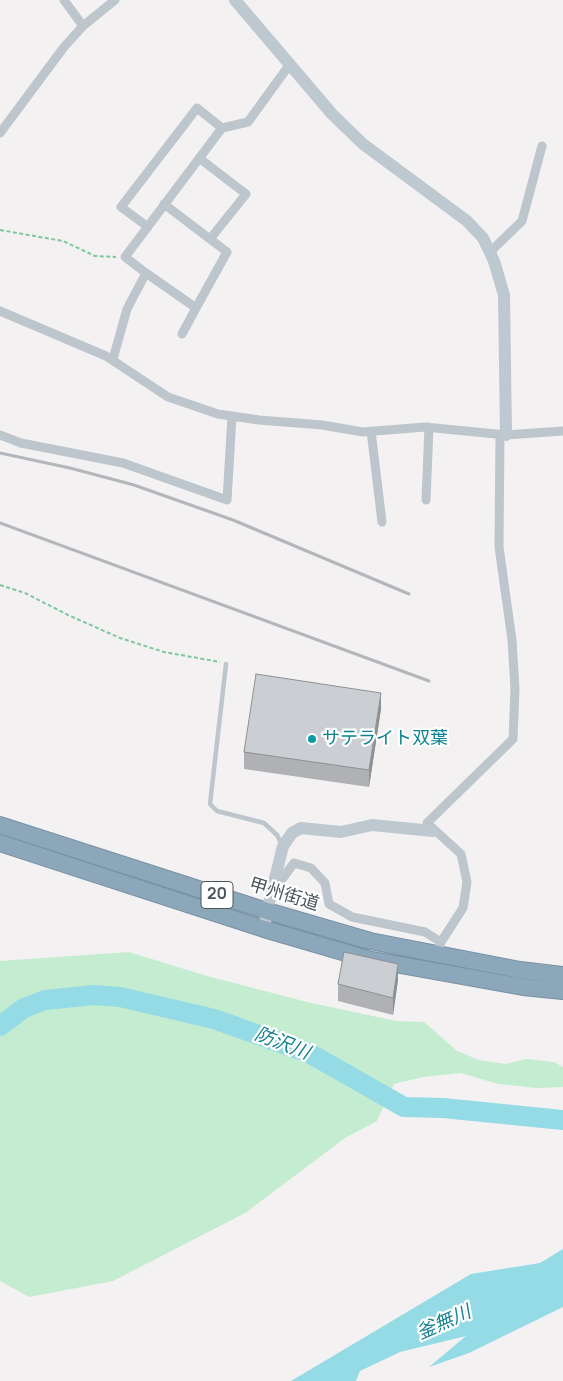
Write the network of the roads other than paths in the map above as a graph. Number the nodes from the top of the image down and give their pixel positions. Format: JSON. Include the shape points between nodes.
{"nodes":[{"id":1,"x":64,"y":0,"type":"edge"},
{"id":2,"x":115,"y":0,"type":"edge"},
{"id":3,"x":234,"y":0,"type":"edge"},
{"id":4,"x":83,"y":26,"type":"junction"},
{"id":5,"x":290,"y":64,"type":"junction"},
{"id":6,"x":222,"y":128,"type":"junction"},
{"id":7,"x":0,"y":132,"type":"edge"},
{"id":8,"x":542,"y":146,"type":"dead end"},
{"id":9,"x":199,"y":158,"type":"junction"},
{"id":10,"x":164,"y":204,"type":"junction"},
{"id":11,"x":148,"y":227,"type":"junction"},
{"id":12,"x":210,"y":239,"type":"junction"},
{"id":13,"x":490,"y":252,"type":"junction"},
{"id":14,"x":146,"y":272,"type":"junction"},
{"id":15,"x":196,"y":308,"type":"junction"},
{"id":16,"x":0,"y":311,"type":"edge"},
{"id":17,"x":182,"y":334,"type":"dead end"},
{"id":18,"x":113,"y":359,"type":"junction"},
{"id":19,"x":232,"y":416,"type":"junction"},
{"id":20,"x":428,"y":427,"type":"junction"},
{"id":21,"x":371,"y":431,"type":"junction"},
{"id":22,"x":563,"y":431,"type":"edge"},
{"id":23,"x":503,"y":434,"type":"junction"},
{"id":24,"x":0,"y":435,"type":"edge"},
{"id":25,"x":426,"y":500,"type":"dead end"},
{"id":26,"x":382,"y":522,"type":"dead end"},
{"id":27,"x":226,"y":664,"type":"road end"},
{"id":28,"x":0,"y":825,"type":"edge"},
{"id":29,"x":433,"y":830,"type":"junction"},
{"id":30,"x":0,"y":843,"type":"edge"},
{"id":31,"x":283,"y":846,"type":"junction"},
{"id":32,"x":271,"y":894,"type":"junction"},
{"id":33,"x":267,"y":912,"type":"junction"},
{"id":34,"x":264,"y":929,"type":"junction"},
{"id":35,"x":439,"y":949,"type":"junction"},
{"id":36,"x":563,"y":975,"type":"edge"},
{"id":37,"x":563,"y":991,"type":"edge"}],
"edges":[{"from":1,"to":4,"type":"street"},
{"from":2,"to":4,"type":"street"},
{"from":3,"to":5,"type":"street"},
{"from":4,"to":7,"type":"street","via":[[64,46]]},
{"from":5,"to":6,"type":"street","via":[[248,122]]},
{"from":5,"to":13,"type":"street","via":[[332,114],[363,144],[467,221],[483,238]]},
{"from":6,"to":9,"type":"street"},
{"from":6,"to":11,"type":"street","via":[[197,108],[121,207]]},
{"from":8,"to":13,"type":"street","via":[[522,222]]},
{"from":9,"to":10,"type":"street"},
{"from":9,"to":12,"type":"street","via":[[246,194]]},
{"from":10,"to":11,"type":"street"},
{"from":10,"to":12,"type":"street"},
{"from":11,"to":14,"type":"street","via":[[125,257]]},
{"from":12,"to":15,"type":"street","via":[[227,252]]},
{"from":13,"to":23,"type":"street","via":[[504,295]]},
{"from":14,"to":15,"type":"street"},
{"from":14,"to":18,"type":"street","via":[[127,309]]},
{"from":15,"to":17,"type":"street"},
{"from":16,"to":18,"type":"street"},
{"from":18,"to":19,"type":"street","via":[[168,397]]},
{"from":19,"to":21,"type":"street"},
{"from":19,"to":24,"type":"street","via":[[227,500],[123,463]]},
{"from":20,"to":21,"type":"street"},
{"from":20,"to":23,"type":"street"},
{"from":20,"to":25,"type":"street"},
{"from":21,"to":26,"type":"street"},
{"from":22,"to":23,"type":"street"},
{"from":23,"to":29,"type":"street","via":[[499,548],[512,640],[515,689],[513,739],[426,823]]},
{"from":27,"to":31,"type":"lane","via":[[210,804],[217,811],[264,823]]},
{"from":28,"to":33,"type":"highway","name":"甲州街道","number":"20"},
{"from":29,"to":31,"type":"street","via":[[372,825],[341,832],[301,828],[292,833]]},
{"from":29,"to":35,"type":"street","via":[[461,854],[467,882],[462,908]]},
{"from":30,"to":34,"type":"highway","number":"20"},
{"from":31,"to":32,"type":"street"},
{"from":32,"to":33,"type":"street"},
{"from":32,"to":35,"type":"street","via":[[294,864],[311,868],[325,883],[329,904],[352,916],[425,932]]},
{"from":33,"to":34,"type":"street"},
{"from":33,"to":35,"type":"highway","name":"甲州街道","number":"20","via":[[370,942]]},
{"from":34,"to":37,"type":"highway","number":"20","via":[[368,959],[513,986]]},
{"from":35,"to":36,"type":"highway","name":"甲州街道","number":"20","via":[[520,970]]}]}
